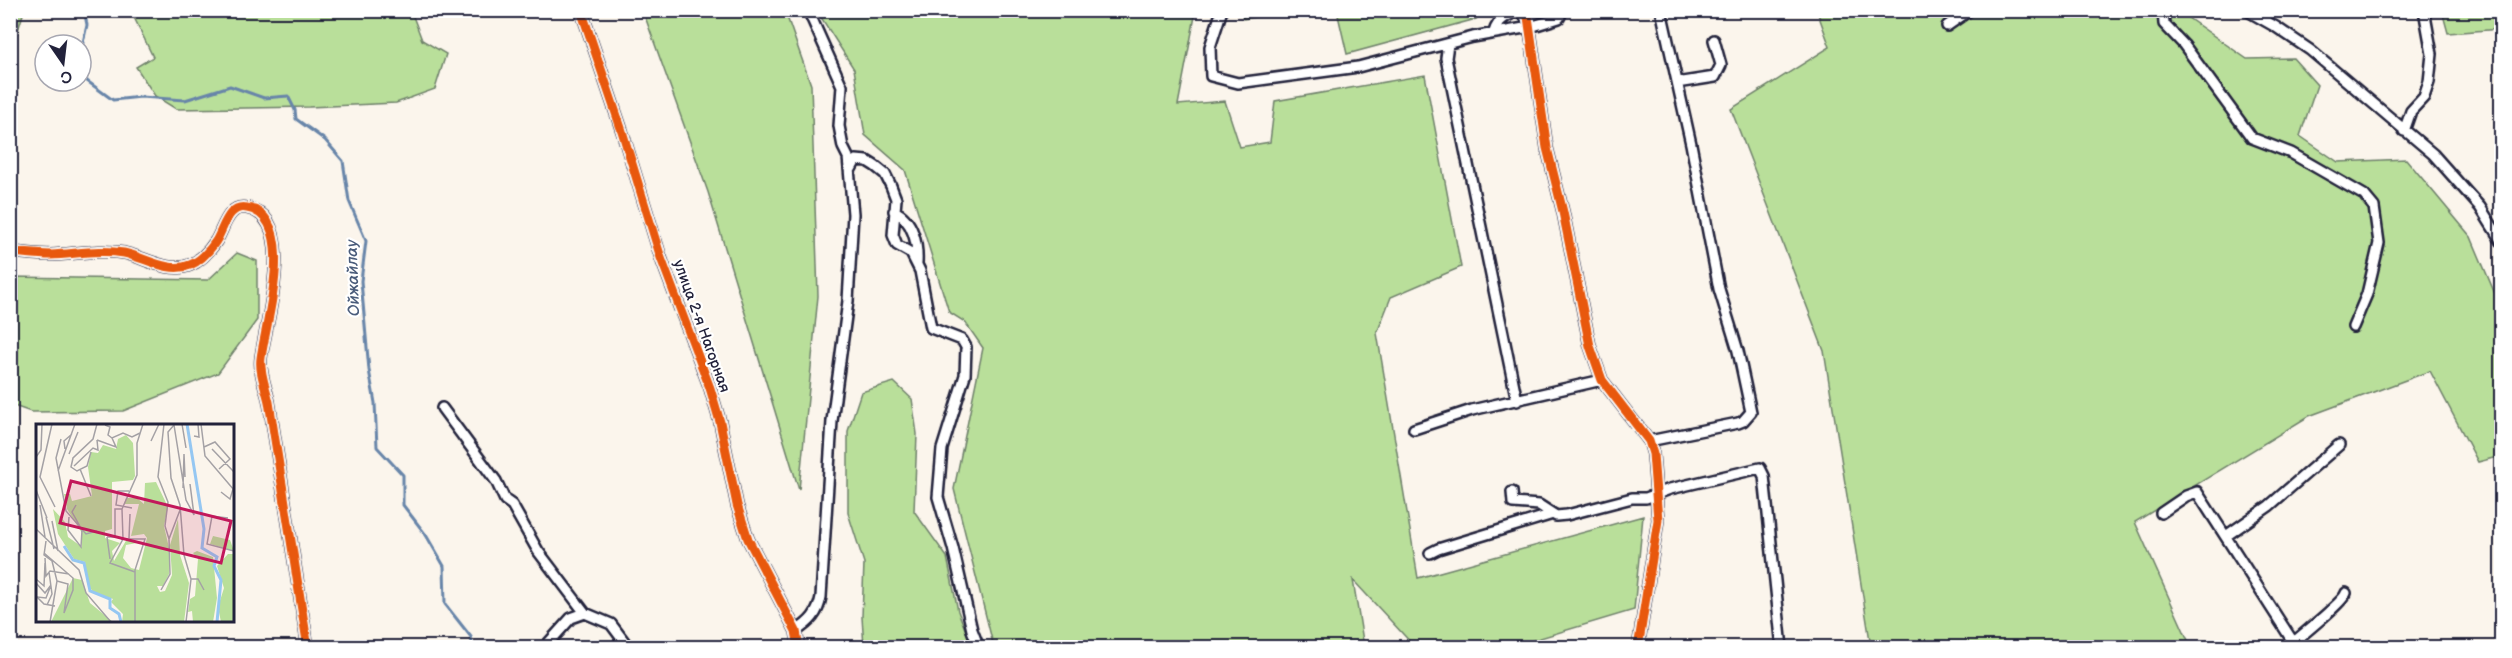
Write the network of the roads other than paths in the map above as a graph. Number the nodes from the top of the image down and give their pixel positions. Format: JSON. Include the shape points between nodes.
{"nodes":[{"id":1,"x":581,"y":10,"type":"edge"},
{"id":2,"x":808,"y":10,"type":"edge"},
{"id":3,"x":1222,"y":10,"type":"edge"},
{"id":4,"x":1563,"y":10,"type":"edge"},
{"id":5,"x":1661,"y":10,"type":"edge"},
{"id":6,"x":1970,"y":10,"type":"edge"},
{"id":7,"x":2163,"y":10,"type":"edge"},
{"id":8,"x":2246,"y":10,"type":"edge"},
{"id":9,"x":2424,"y":10,"type":"edge"},
{"id":10,"x":1528,"y":18,"type":"edge"},
{"id":11,"x":1947,"y":26,"type":"dead end"},
{"id":12,"x":1494,"y":32,"type":"junction"},
{"id":13,"x":1714,"y":40,"type":"dead end"},
{"id":14,"x":1448,"y":44,"type":"junction"},
{"id":15,"x":1677,"y":80,"type":"junction"},
{"id":16,"x":2404,"y":131,"type":"junction"},
{"id":17,"x":850,"y":171,"type":"junction"},
{"id":18,"x":894,"y":211,"type":"junction"},
{"id":19,"x":2502,"y":242,"type":"edge"},
{"id":20,"x":10,"y":252,"type":"edge"},
{"id":21,"x":917,"y":265,"type":"junction"},
{"id":22,"x":2354,"y":327,"type":"dead end"},
{"id":23,"x":1602,"y":380,"type":"junction"},
{"id":24,"x":1517,"y":401,"type":"junction"},
{"id":25,"x":442,"y":408,"type":"dead end"},
{"id":26,"x":1414,"y":429,"type":"dead end"},
{"id":27,"x":1648,"y":441,"type":"junction"},
{"id":28,"x":2338,"y":445,"type":"dead end"},
{"id":29,"x":1512,"y":492,"type":"dead end"},
{"id":30,"x":1657,"y":493,"type":"junction"},
{"id":31,"x":2161,"y":513,"type":"dead end"},
{"id":32,"x":1553,"y":514,"type":"junction"},
{"id":33,"x":2226,"y":536,"type":"junction"},
{"id":34,"x":1430,"y":554,"type":"dead end"},
{"id":35,"x":2346,"y":593,"type":"dead end"},
{"id":36,"x":585,"y":613,"type":"junction"},
{"id":37,"x":796,"y":631,"type":"junction"},
{"id":38,"x":2295,"y":645,"type":"edge"},
{"id":39,"x":308,"y":648,"type":"edge"},
{"id":40,"x":544,"y":648,"type":"edge"},
{"id":41,"x":629,"y":648,"type":"edge"},
{"id":42,"x":800,"y":648,"type":"edge"},
{"id":43,"x":979,"y":648,"type":"edge"},
{"id":44,"x":1638,"y":648,"type":"edge"},
{"id":45,"x":1782,"y":648,"type":"edge"}],
"edges":[{"from":1,"to":37,"type":"street","name":"улица 2-я Нагорная","via":[[661,258],[710,388],[742,522]]},
{"from":2,"to":17,"type":"street","via":[[842,86],[839,126]]},
{"from":3,"to":14,"type":"street","via":[[1210,47],[1211,75],[1238,83],[1358,67]]},
{"from":4,"to":10,"type":"street","via":[[1559,18]]},
{"from":5,"to":15,"type":"street"},
{"from":6,"to":11,"type":"street"},
{"from":7,"to":22,"type":"street","via":[[2164,24],[2252,138],[2291,153],[2364,195],[2374,207],[2379,243],[2367,294]]},
{"from":8,"to":16,"type":"street","via":[[2310,51]]},
{"from":9,"to":16,"type":"street","via":[[2432,54],[2429,82]]},
{"from":10,"to":12,"type":"street","via":[[1519,29]]},
{"from":10,"to":12,"type":"street","via":[[1522,11],[1510,13]]},
{"from":10,"to":23,"type":"street","via":[[1547,148],[1590,346]]},
{"from":12,"to":14,"type":"street"},
{"from":13,"to":15,"type":"street","via":[[1721,64],[1714,77]]},
{"from":14,"to":24,"type":"street","via":[[1446,58]]},
{"from":15,"to":27,"type":"street","via":[[1719,289],[1751,412],[1738,423]]},
{"from":16,"to":19,"type":"street","via":[[2450,171]]},
{"from":17,"to":18,"type":"street","via":[[856,160],[867,161],[885,174],[896,199]]},
{"from":17,"to":37,"type":"street","via":[[851,264],[832,421],[821,597],[811,621]]},
{"from":18,"to":21,"type":"street","via":[[901,214],[913,231]]},
{"from":18,"to":21,"type":"street","via":[[893,235],[897,245],[911,253]]},
{"from":20,"to":39,"type":"street","via":[[51,255],[104,250],[188,267],[200,260],[216,241],[232,212],[242,207],[255,209],[265,218],[276,251],[261,372]]},
{"from":21,"to":43,"type":"street","via":[[932,328],[962,340],[966,347],[965,375],[942,449],[938,496]]},
{"from":23,"to":24,"type":"street"},
{"from":23,"to":27,"type":"street"},
{"from":24,"to":26,"type":"street","via":[[1472,410]]},
{"from":25,"to":36,"type":"street"},
{"from":27,"to":30,"type":"street"},
{"from":28,"to":33,"type":"street","via":[[2269,506]]},
{"from":29,"to":32,"type":"street","via":[[1513,503],[1539,505]]},
{"from":30,"to":32,"type":"street","via":[[1567,515]]},
{"from":30,"to":44,"type":"street","via":[[1653,561]]},
{"from":30,"to":45,"type":"street","via":[[1752,469],[1763,470]]},
{"from":31,"to":33,"type":"street","via":[[2197,492]]},
{"from":32,"to":34,"type":"street"},
{"from":33,"to":38,"type":"street"},
{"from":35,"to":38,"type":"street"},
{"from":36,"to":40,"type":"street","via":[[571,618]]},
{"from":36,"to":41,"type":"street","via":[[611,624]]},
{"from":37,"to":42,"type":"street","name":"улица 2-я Нагорная"}]}
